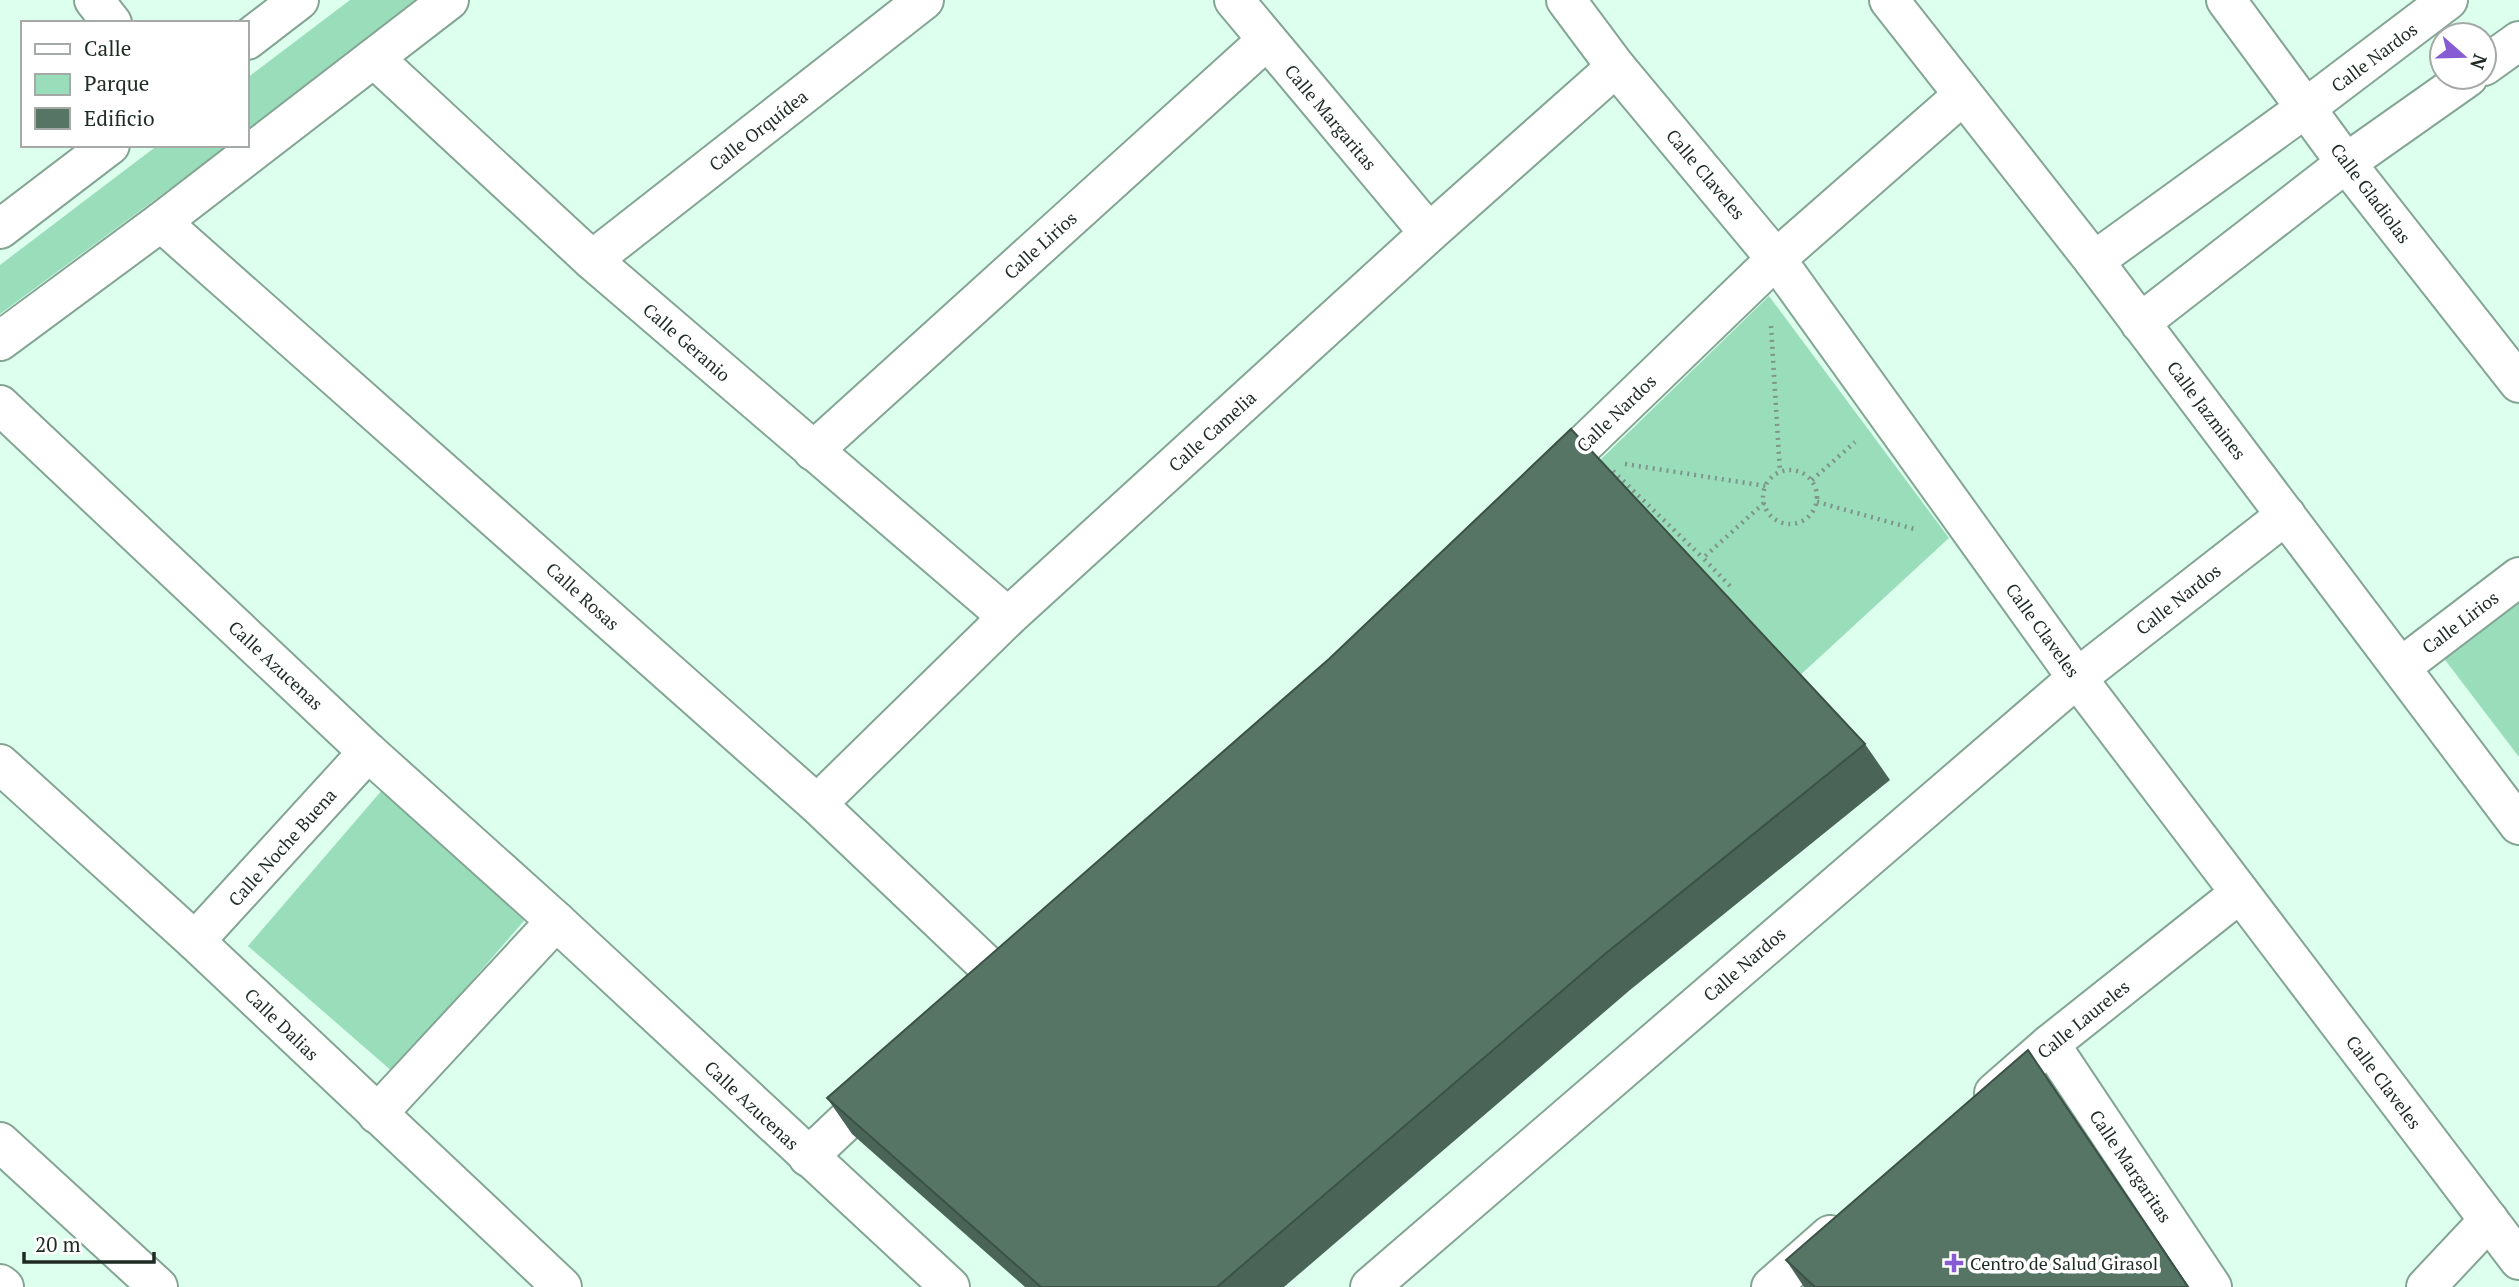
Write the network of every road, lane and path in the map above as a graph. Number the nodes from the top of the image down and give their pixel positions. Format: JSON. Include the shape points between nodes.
{"nodes":[{"id":1,"x":94,"y":0,"type":"edge"},
{"id":2,"x":299,"y":0,"type":"edge"},
{"id":3,"x":449,"y":0,"type":"edge"},
{"id":4,"x":924,"y":0,"type":"edge"},
{"id":5,"x":1234,"y":0,"type":"edge"},
{"id":6,"x":1566,"y":0,"type":"edge"},
{"id":7,"x":1889,"y":0,"type":"edge"},
{"id":8,"x":2226,"y":0,"type":"edge"},
{"id":9,"x":2448,"y":0,"type":"edge"},
{"id":10,"x":110,"y":21,"type":"edge"},
{"id":11,"x":248,"y":39,"type":"edge"},
{"id":12,"x":1266,"y":40,"type":"junction"},
{"id":13,"x":2519,"y":41,"type":"edge"},
{"id":14,"x":2498,"y":56,"type":"edge"},
{"id":15,"x":374,"y":58,"type":"junction"},
{"id":16,"x":1616,"y":67,"type":"junction"},
{"id":17,"x":2448,"y":91,"type":"edge"},
{"id":18,"x":1962,"y":96,"type":"junction"},
{"id":19,"x":2307,"y":107,"type":"junction"},
{"id":20,"x":107,"y":147,"type":"edge"},
{"id":21,"x":2346,"y":163,"type":"junction"},
{"id":22,"x":161,"y":222,"type":"junction"},
{"id":23,"x":0,"y":229,"type":"edge"},
{"id":24,"x":1429,"y":233,"type":"junction"},
{"id":25,"x":1776,"y":259,"type":"junction"},
{"id":26,"x":592,"y":260,"type":"junction"},
{"id":27,"x":2094,"y":261,"type":"junction"},
{"id":28,"x":1770,"y":323,"type":"dead end"},
{"id":29,"x":2140,"y":323,"type":"junction"},
{"id":30,"x":0,"y":341,"type":"edge"},
{"id":31,"x":2519,"y":383,"type":"edge"},
{"id":32,"x":0,"y":405,"type":"edge"},
{"id":33,"x":1859,"y":438,"type":"dead end"},
{"id":34,"x":813,"y":451,"type":"junction"},
{"id":35,"x":1614,"y":462,"type":"dead end"},
{"id":36,"x":1610,"y":469,"type":"edge"},
{"id":37,"x":1780,"y":472,"type":"junction"},
{"id":38,"x":1812,"y":481,"type":"junction"},
{"id":39,"x":1766,"y":486,"type":"junction"},
{"id":40,"x":1524,"y":502,"type":"edge"},
{"id":41,"x":1817,"y":502,"type":"junction"},
{"id":42,"x":1764,"y":503,"type":"junction"},
{"id":43,"x":2286,"y":515,"type":"junction"},
{"id":44,"x":1923,"y":531,"type":"dead end"},
{"id":45,"x":1703,"y":558,"type":"junction"},
{"id":46,"x":2519,"y":577,"type":"edge"},
{"id":47,"x":1730,"y":586,"type":"dead end"},
{"id":48,"x":1008,"y":617,"type":"junction"},
{"id":49,"x":2401,"y":667,"type":"junction"},
{"id":50,"x":2077,"y":678,"type":"junction"},
{"id":51,"x":368,"y":752,"type":"junction"},
{"id":52,"x":0,"y":764,"type":"edge"},
{"id":53,"x":817,"y":804,"type":"junction"},
{"id":54,"x":2519,"y":825,"type":"edge"},
{"id":55,"x":2240,"y":893,"type":"junction"},
{"id":56,"x":556,"y":921,"type":"junction"},
{"id":57,"x":195,"y":941,"type":"junction"},
{"id":58,"x":969,"y":1005,"type":"edge"},
{"id":59,"x":2050,"y":1044,"type":"junction"},
{"id":60,"x":909,"y":1062,"type":"edge"},
{"id":61,"x":377,"y":1114,"type":"junction"},
{"id":62,"x":1966,"y":1117,"type":"edge"},
{"id":63,"x":808,"y":1157,"type":"junction"},
{"id":64,"x":7,"y":1162,"type":"edge"},
{"id":65,"x":1859,"y":1210,"type":"edge"},
{"id":66,"x":2489,"y":1220,"type":"junction"},
{"id":67,"x":2519,"y":1260,"type":"edge"},
{"id":68,"x":158,"y":1287,"type":"edge"},
{"id":69,"x":562,"y":1287,"type":"edge"},
{"id":70,"x":950,"y":1287,"type":"edge"},
{"id":71,"x":1370,"y":1287,"type":"edge"},
{"id":72,"x":1771,"y":1287,"type":"edge"},
{"id":73,"x":2212,"y":1287,"type":"edge"},
{"id":74,"x":2426,"y":1287,"type":"edge"}],
"edges":[{"from":1,"to":10,"type":"street"},
{"from":2,"to":11,"type":"street"},
{"from":3,"to":15,"type":"street"},
{"from":4,"to":26,"type":"street","name":"Calle Orquídea"},
{"from":5,"to":12,"type":"street","name":"Calle Margaritas"},
{"from":6,"to":16,"type":"street","name":"Calle Claveles"},
{"from":7,"to":18,"type":"street","name":"Calle Jazmines"},
{"from":8,"to":19,"type":"street","name":"Calle Gladiolas"},
{"from":9,"to":19,"type":"street","name":"Calle Nardos"},
{"from":12,"to":24,"type":"street","name":"Calle Margaritas"},
{"from":12,"to":34,"type":"street","name":"Calle Lirios"},
{"from":13,"to":14,"type":"street"},
{"from":15,"to":22,"type":"street"},
{"from":15,"to":26,"type":"street","name":"Calle Geranio"},
{"from":16,"to":24,"type":"street","name":"Calle Camelia"},
{"from":16,"to":25,"type":"street","name":"Calle Claveles"},
{"from":17,"to":21,"type":"street"},
{"from":18,"to":25,"type":"street","name":"Calle Nardos"},
{"from":18,"to":27,"type":"street","name":"Calle Jazmines"},
{"from":19,"to":21,"type":"street","name":"Calle Gladiolas"},
{"from":19,"to":27,"type":"street","name":"Calle Nardos"},
{"from":20,"to":23,"type":"street"},
{"from":21,"to":29,"type":"street"},
{"from":21,"to":31,"type":"street","name":"Calle Gladiolas"},
{"from":22,"to":30,"type":"street"},
{"from":22,"to":53,"type":"street","name":"Calle Rosas"},
{"from":24,"to":48,"type":"street","name":"Calle Camelia"},
{"from":25,"to":40,"type":"street","name":"Calle Nardos"},
{"from":25,"to":50,"type":"street","name":"Calle Claveles"},
{"from":26,"to":34,"type":"street","name":"Calle Geranio"},
{"from":27,"to":29,"type":"street","name":"Calle Jazmines"},
{"from":28,"to":37,"type":"path"},
{"from":29,"to":43,"type":"street","name":"Calle Jazmines"},
{"from":32,"to":51,"type":"street","name":"Calle Azucenas"},
{"from":33,"to":38,"type":"path"},
{"from":34,"to":48,"type":"street","name":"Calle Geranio"},
{"from":35,"to":39,"type":"path"},
{"from":36,"to":45,"type":"path"},
{"from":37,"to":38,"type":"path","via":[[1797,471]]},
{"from":37,"to":39,"type":"path"},
{"from":38,"to":41,"type":"path"},
{"from":39,"to":42,"type":"path"},
{"from":41,"to":42,"type":"path","via":[[1808,518],[1791,524],[1773,519]]},
{"from":41,"to":44,"type":"path"},
{"from":42,"to":45,"type":"path"},
{"from":43,"to":49,"type":"street","name":"Calle Jazmines"},
{"from":43,"to":50,"type":"street","name":"Calle Nardos"},
{"from":45,"to":47,"type":"path"},
{"from":46,"to":49,"type":"street","name":"Calle Lirios"},
{"from":48,"to":53,"type":"street","name":"Calle Camelia"},
{"from":49,"to":54,"type":"street","name":"Calle Jazmines"},
{"from":50,"to":55,"type":"street","name":"Calle Claveles"},
{"from":50,"to":71,"type":"street","name":"Calle Nardos"},
{"from":51,"to":56,"type":"street","name":"Calle Azucenas"},
{"from":51,"to":57,"type":"street","name":"Calle Noche Buena"},
{"from":52,"to":57,"type":"street","name":"Calle Dalias"},
{"from":53,"to":58,"type":"street","name":"Calle Rosas","via":[[1009,967]]},
{"from":55,"to":59,"type":"street","name":"Calle Laureles"},
{"from":55,"to":66,"type":"street","name":"Calle Claveles"},
{"from":56,"to":61,"type":"street"},
{"from":56,"to":63,"type":"street","name":"Calle Azucenas"},
{"from":57,"to":61,"type":"street","name":"Calle Dalias"},
{"from":59,"to":62,"type":"street","name":"Calle Laureles"},
{"from":59,"to":73,"type":"street","name":"Calle Margaritas"},
{"from":60,"to":63,"type":"street"},
{"from":61,"to":69,"type":"street","name":"Calle Dalias"},
{"from":63,"to":70,"type":"street","name":"Calle Azucenas"},
{"from":64,"to":68,"type":"street"},
{"from":65,"to":72,"type":"street"},
{"from":66,"to":67,"type":"street","name":"Calle Claveles"},
{"from":66,"to":74,"type":"street"}]}
